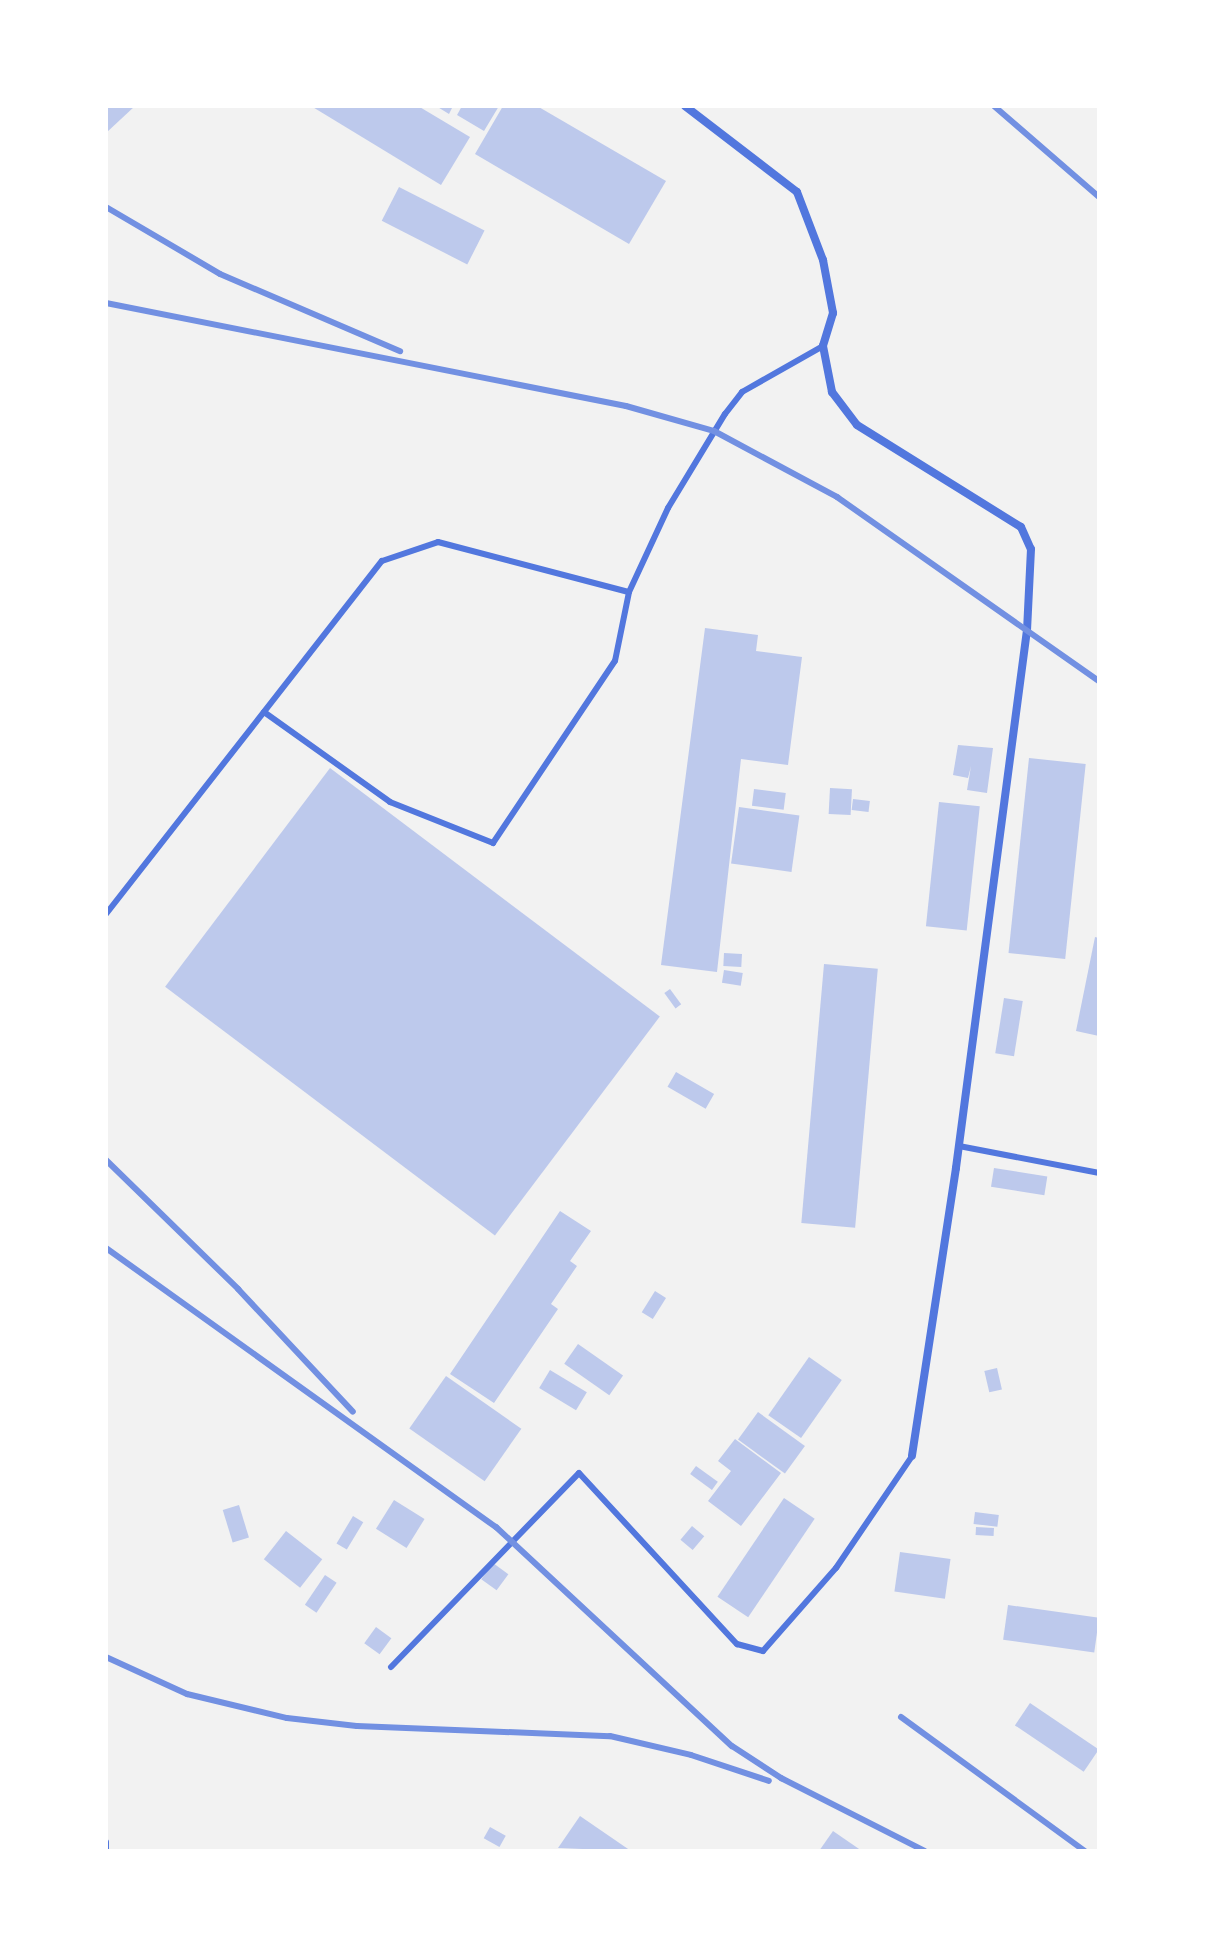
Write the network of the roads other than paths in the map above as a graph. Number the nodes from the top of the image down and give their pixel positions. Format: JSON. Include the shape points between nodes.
{"nodes":[{"id":1,"x":685,"y":106,"type":"edge"},
{"id":2,"x":823,"y":346,"type":"junction"},
{"id":3,"x":629,"y":592,"type":"junction"},
{"id":4,"x":264,"y":712,"type":"junction"},
{"id":5,"x":106,"y":914,"type":"edge"},
{"id":6,"x":959,"y":1146,"type":"junction"},
{"id":7,"x":1099,"y":1173,"type":"edge"},
{"id":8,"x":912,"y":1456,"type":"joint"},
{"id":9,"x":391,"y":1667,"type":"dead end"},
{"id":10,"x":106,"y":1842,"type":"edge"},
{"id":11,"x":106,"y":1850,"type":"edge"}],
"edges":[{"from":1,"to":2,"type":"street","via":[[797,192],[823,260],[833,313]]},
{"from":2,"to":3,"type":"lane","via":[[734,400],[668,508]]},
{"from":2,"to":6,"type":"street","via":[[832,392],[857,425],[1021,527],[1031,549],[1027,630]]},
{"from":3,"to":4,"type":"lane","via":[[438,542],[382,561]]},
{"from":3,"to":4,"type":"lane","via":[[615,661],[493,843],[390,802]]},
{"from":4,"to":5,"type":"lane"},
{"from":6,"to":7,"type":"lane"},
{"from":6,"to":8,"type":"street"},
{"from":8,"to":9,"type":"lane","via":[[836,1568],[763,1651],[737,1644],[579,1473]]},
{"from":10,"to":11,"type":"lane"}]}
